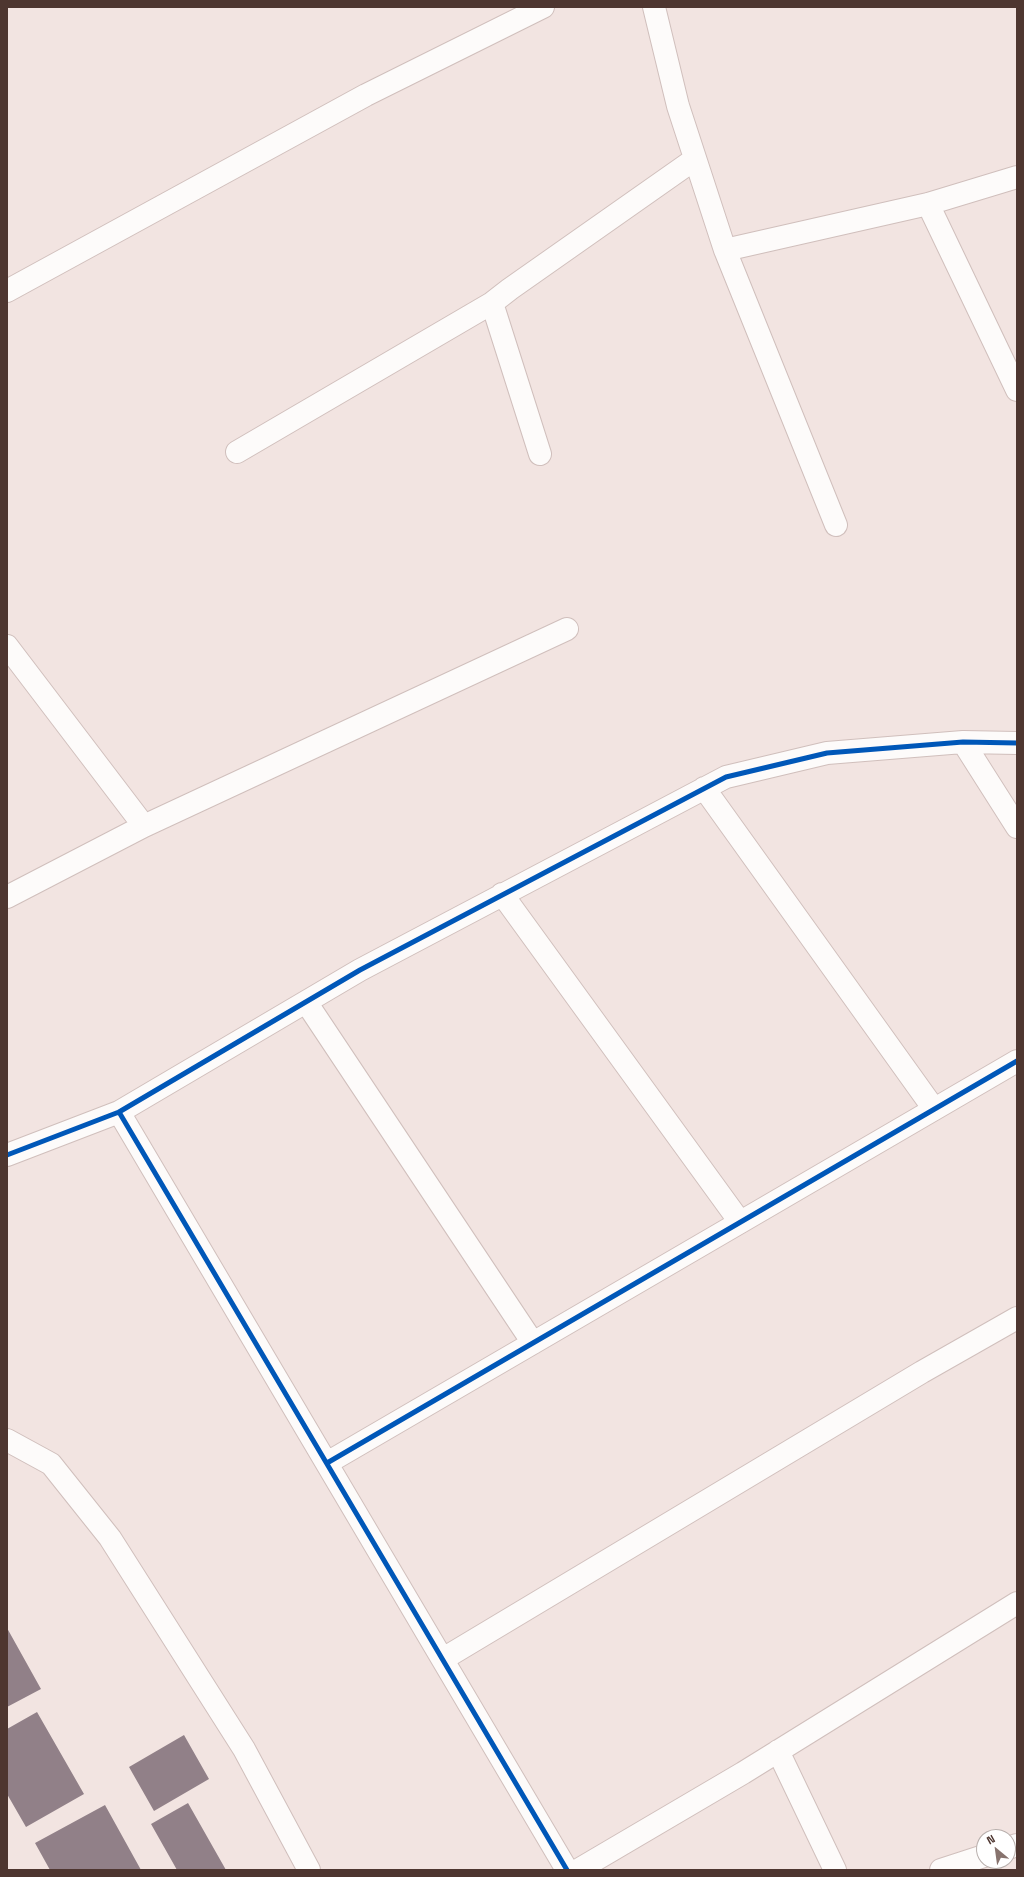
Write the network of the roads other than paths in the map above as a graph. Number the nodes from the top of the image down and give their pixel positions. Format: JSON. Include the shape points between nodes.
{"nodes":[{"id":1,"x":543,"y":7,"type":"edge"},
{"id":2,"x":654,"y":7,"type":"edge"},
{"id":3,"x":695,"y":159,"type":"junction"},
{"id":4,"x":1017,"y":177,"type":"edge"},
{"id":5,"x":928,"y":204,"type":"junction"},
{"id":6,"x":725,"y":250,"type":"junction"},
{"id":7,"x":8,"y":289,"type":"edge"},
{"id":8,"x":492,"y":304,"type":"junction"},
{"id":9,"x":1017,"y":390,"type":"edge"},
{"id":10,"x":238,"y":452,"type":"dead end"},
{"id":11,"x":540,"y":454,"type":"dead end"},
{"id":12,"x":836,"y":525,"type":"dead end"},
{"id":13,"x":566,"y":630,"type":"dead end"},
{"id":14,"x":7,"y":646,"type":"edge"},
{"id":15,"x":963,"y":742,"type":"junction"},
{"id":16,"x":1017,"y":743,"type":"edge"},
{"id":17,"x":704,"y":788,"type":"junction"},
{"id":18,"x":144,"y":826,"type":"junction"},
{"id":19,"x":1017,"y":827,"type":"edge"},
{"id":20,"x":502,"y":894,"type":"junction"},
{"id":21,"x":7,"y":897,"type":"edge"},
{"id":22,"x":306,"y":1002,"type":"junction"},
{"id":23,"x":1017,"y":1060,"type":"edge"},
{"id":24,"x":934,"y":1109,"type":"junction"},
{"id":25,"x":119,"y":1112,"type":"junction"},
{"id":26,"x":7,"y":1156,"type":"edge"},
{"id":27,"x":740,"y":1222,"type":"junction"},
{"id":28,"x":1017,"y":1318,"type":"edge"},
{"id":29,"x":533,"y":1344,"type":"junction"},
{"id":30,"x":7,"y":1440,"type":"edge"},
{"id":31,"x":327,"y":1464,"type":"junction"},
{"id":32,"x":1017,"y":1603,"type":"edge"},
{"id":33,"x":443,"y":1659,"type":"junction"},
{"id":34,"x":778,"y":1751,"type":"junction"},
{"id":35,"x":976,"y":1859,"type":"edge"},
{"id":36,"x":309,"y":1870,"type":"edge"},
{"id":37,"x":567,"y":1870,"type":"edge"},
{"id":38,"x":578,"y":1870,"type":"edge"},
{"id":39,"x":835,"y":1870,"type":"edge"},
{"id":40,"x":941,"y":1870,"type":"edge"}],
"edges":[{"from":1,"to":7,"type":"street","via":[[366,95]]},
{"from":2,"to":3,"type":"street","via":[[678,106]]},
{"from":3,"to":6,"type":"street"},
{"from":3,"to":8,"type":"street"},
{"from":4,"to":5,"type":"street"},
{"from":5,"to":6,"type":"street"},
{"from":5,"to":9,"type":"street"},
{"from":6,"to":12,"type":"street"},
{"from":8,"to":10,"type":"street"},
{"from":8,"to":11,"type":"street"},
{"from":13,"to":18,"type":"street"},
{"from":14,"to":18,"type":"street"},
{"from":15,"to":16,"type":"street"},
{"from":15,"to":17,"type":"street","via":[[827,753],[726,777]]},
{"from":15,"to":19,"type":"street"},
{"from":17,"to":20,"type":"street"},
{"from":17,"to":24,"type":"street"},
{"from":18,"to":21,"type":"street"},
{"from":20,"to":22,"type":"street"},
{"from":20,"to":27,"type":"street"},
{"from":22,"to":25,"type":"street"},
{"from":22,"to":29,"type":"street"},
{"from":23,"to":24,"type":"street"},
{"from":24,"to":27,"type":"street"},
{"from":25,"to":26,"type":"street"},
{"from":25,"to":31,"type":"street"},
{"from":27,"to":29,"type":"street"},
{"from":28,"to":33,"type":"street","via":[[922,1372]]},
{"from":29,"to":31,"type":"street"},
{"from":30,"to":36,"type":"street","via":[[51,1464],[110,1538],[244,1749]]},
{"from":31,"to":33,"type":"street"},
{"from":32,"to":34,"type":"street"},
{"from":33,"to":37,"type":"street"},
{"from":34,"to":38,"type":"street"},
{"from":34,"to":39,"type":"street"},
{"from":35,"to":40,"type":"street"}]}
